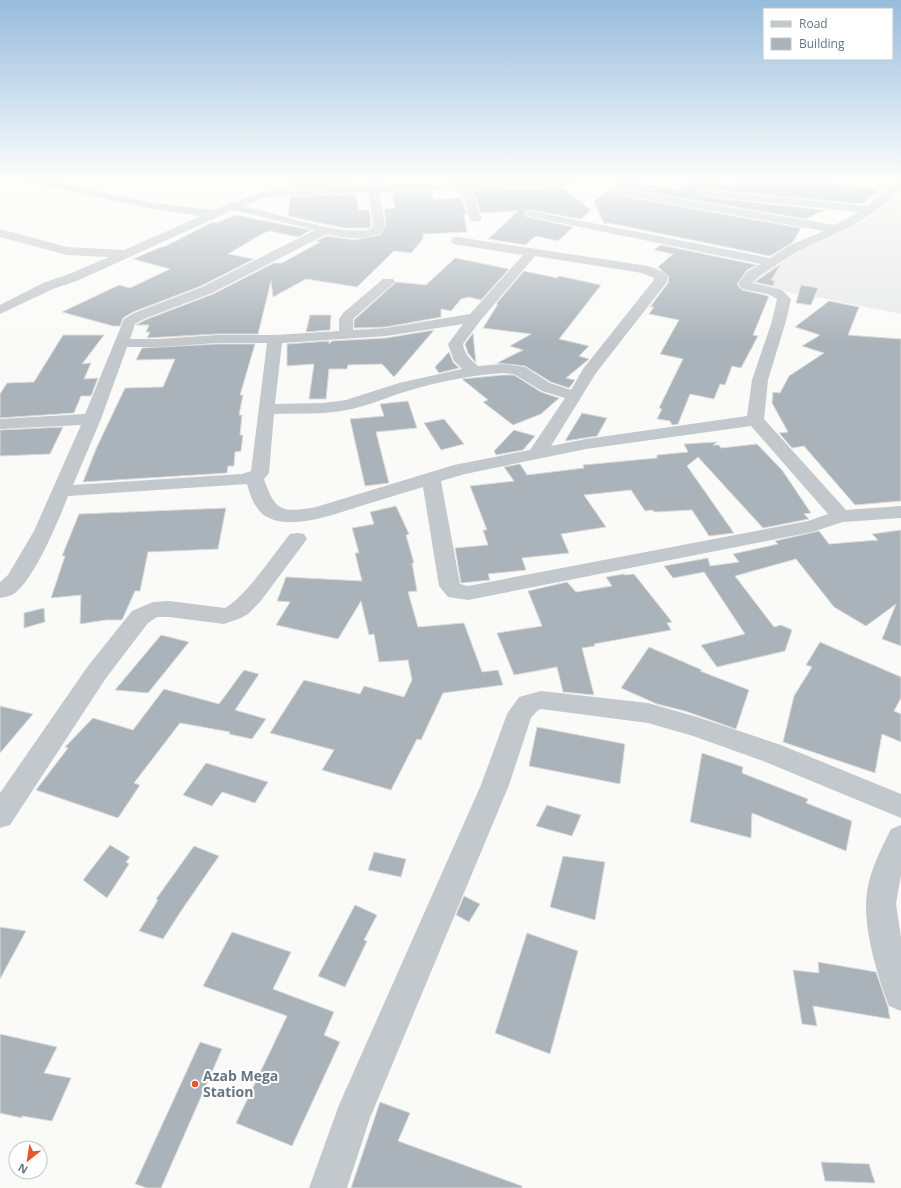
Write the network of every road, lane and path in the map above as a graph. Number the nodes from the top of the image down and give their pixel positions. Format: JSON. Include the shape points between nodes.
{"nodes":[{"id":1,"x":174,"y":232,"type":"edge"},
{"id":2,"x":321,"y":232,"type":"edge"},
{"id":3,"x":344,"y":232,"type":"edge"},
{"id":4,"x":374,"y":232,"type":"edge"},
{"id":5,"x":623,"y":232,"type":"edge"},
{"id":6,"x":828,"y":232,"type":"edge"},
{"id":7,"x":0,"y":233,"type":"edge"},
{"id":8,"x":651,"y":238,"type":"junction"},
{"id":9,"x":458,"y":241,"type":"dead end"},
{"id":10,"x":639,"y":247,"type":"dead end"},
{"id":11,"x":130,"y":252,"type":"junction"},
{"id":12,"x":531,"y":253,"type":"junction"},
{"id":13,"x":626,"y":256,"type":"dead end"},
{"id":14,"x":772,"y":262,"type":"junction"},
{"id":15,"x":614,"y":265,"type":"junction"},
{"id":16,"x":388,"y":282,"type":"dead end"},
{"id":17,"x":0,"y":310,"type":"edge"},
{"id":18,"x":475,"y":318,"type":"junction"},
{"id":19,"x":346,"y":334,"type":"junction"},
{"id":20,"x":275,"y":339,"type":"junction"},
{"id":21,"x":122,"y":343,"type":"junction"},
{"id":22,"x":475,"y":372,"type":"junction"},
{"id":23,"x":575,"y":396,"type":"junction"},
{"id":24,"x":266,"y":409,"type":"junction"},
{"id":25,"x":92,"y":419,"type":"junction"},
{"id":26,"x":755,"y":420,"type":"junction"},
{"id":27,"x":0,"y":424,"type":"edge"},
{"id":28,"x":537,"y":454,"type":"junction"},
{"id":29,"x":254,"y":477,"type":"junction"},
{"id":30,"x":431,"y":478,"type":"junction"},
{"id":31,"x":62,"y":491,"type":"junction"},
{"id":32,"x":901,"y":512,"type":"edge"},
{"id":33,"x":841,"y":516,"type":"junction"},
{"id":34,"x":297,"y":539,"type":"dead end"},
{"id":35,"x":0,"y":591,"type":"edge"},
{"id":36,"x":901,"y":806,"type":"edge"},
{"id":37,"x":0,"y":816,"type":"edge"},
{"id":38,"x":901,"y":838,"type":"edge"},
{"id":39,"x":901,"y":994,"type":"edge"},
{"id":40,"x":328,"y":1188,"type":"edge"}],
"edges":[{"from":1,"to":11,"type":"street"},
{"from":2,"to":21,"type":"street","via":[[207,290],[132,320]]},
{"from":3,"to":4,"type":"street","via":[[363,235]]},
{"from":5,"to":8,"type":"street"},
{"from":6,"to":14,"type":"street","via":[[792,249]]},
{"from":7,"to":11,"type":"street","via":[[67,251],[109,254]]},
{"from":8,"to":10,"type":"street"},
{"from":8,"to":14,"type":"street"},
{"from":9,"to":12,"type":"street"},
{"from":11,"to":17,"type":"street","via":[[48,286]]},
{"from":12,"to":15,"type":"street"},
{"from":12,"to":18,"type":"street"},
{"from":13,"to":15,"type":"street"},
{"from":14,"to":26,"type":"street","via":[[753,274],[745,283],[746,286],[782,295],[784,299],[760,380]]},
{"from":15,"to":23,"type":"street","via":[[651,271],[661,277],[660,282],[604,351]]},
{"from":16,"to":19,"type":"street","via":[[348,316]]},
{"from":18,"to":19,"type":"street","via":[[386,332]]},
{"from":18,"to":22,"type":"street","via":[[455,347],[462,361]]},
{"from":19,"to":20,"type":"street"},
{"from":20,"to":21,"type":"street"},
{"from":20,"to":24,"type":"street"},
{"from":21,"to":25,"type":"street"},
{"from":22,"to":23,"type":"street","via":[[518,369],[544,386]]},
{"from":22,"to":24,"type":"street","via":[[404,386],[356,404]]},
{"from":23,"to":28,"type":"street"},
{"from":24,"to":29,"type":"street","via":[[260,473]]},
{"from":25,"to":27,"type":"street"},
{"from":25,"to":31,"type":"street"},
{"from":26,"to":28,"type":"street","via":[[586,444]]},
{"from":26,"to":33,"type":"street"},
{"from":28,"to":30,"type":"street"},
{"from":29,"to":30,"type":"street","via":[[265,505],[271,511],[282,515],[299,516]]},
{"from":29,"to":31,"type":"street","via":[[242,480]]},
{"from":30,"to":33,"type":"street","via":[[450,586],[456,592],[468,592],[812,526]]},
{"from":31,"to":35,"type":"street","via":[[23,569],[16,580]]},
{"from":32,"to":33,"type":"street"},
{"from":34,"to":37,"type":"street","via":[[252,598],[233,613],[224,616],[169,609],[153,610],[140,617],[97,672]]},
{"from":36,"to":40,"type":"street","via":[[772,753],[648,713],[541,700],[528,704],[520,714],[495,785],[352,1118]]},
{"from":38,"to":39,"type":"street","via":[[888,868],[881,907],[888,949]]}]}
